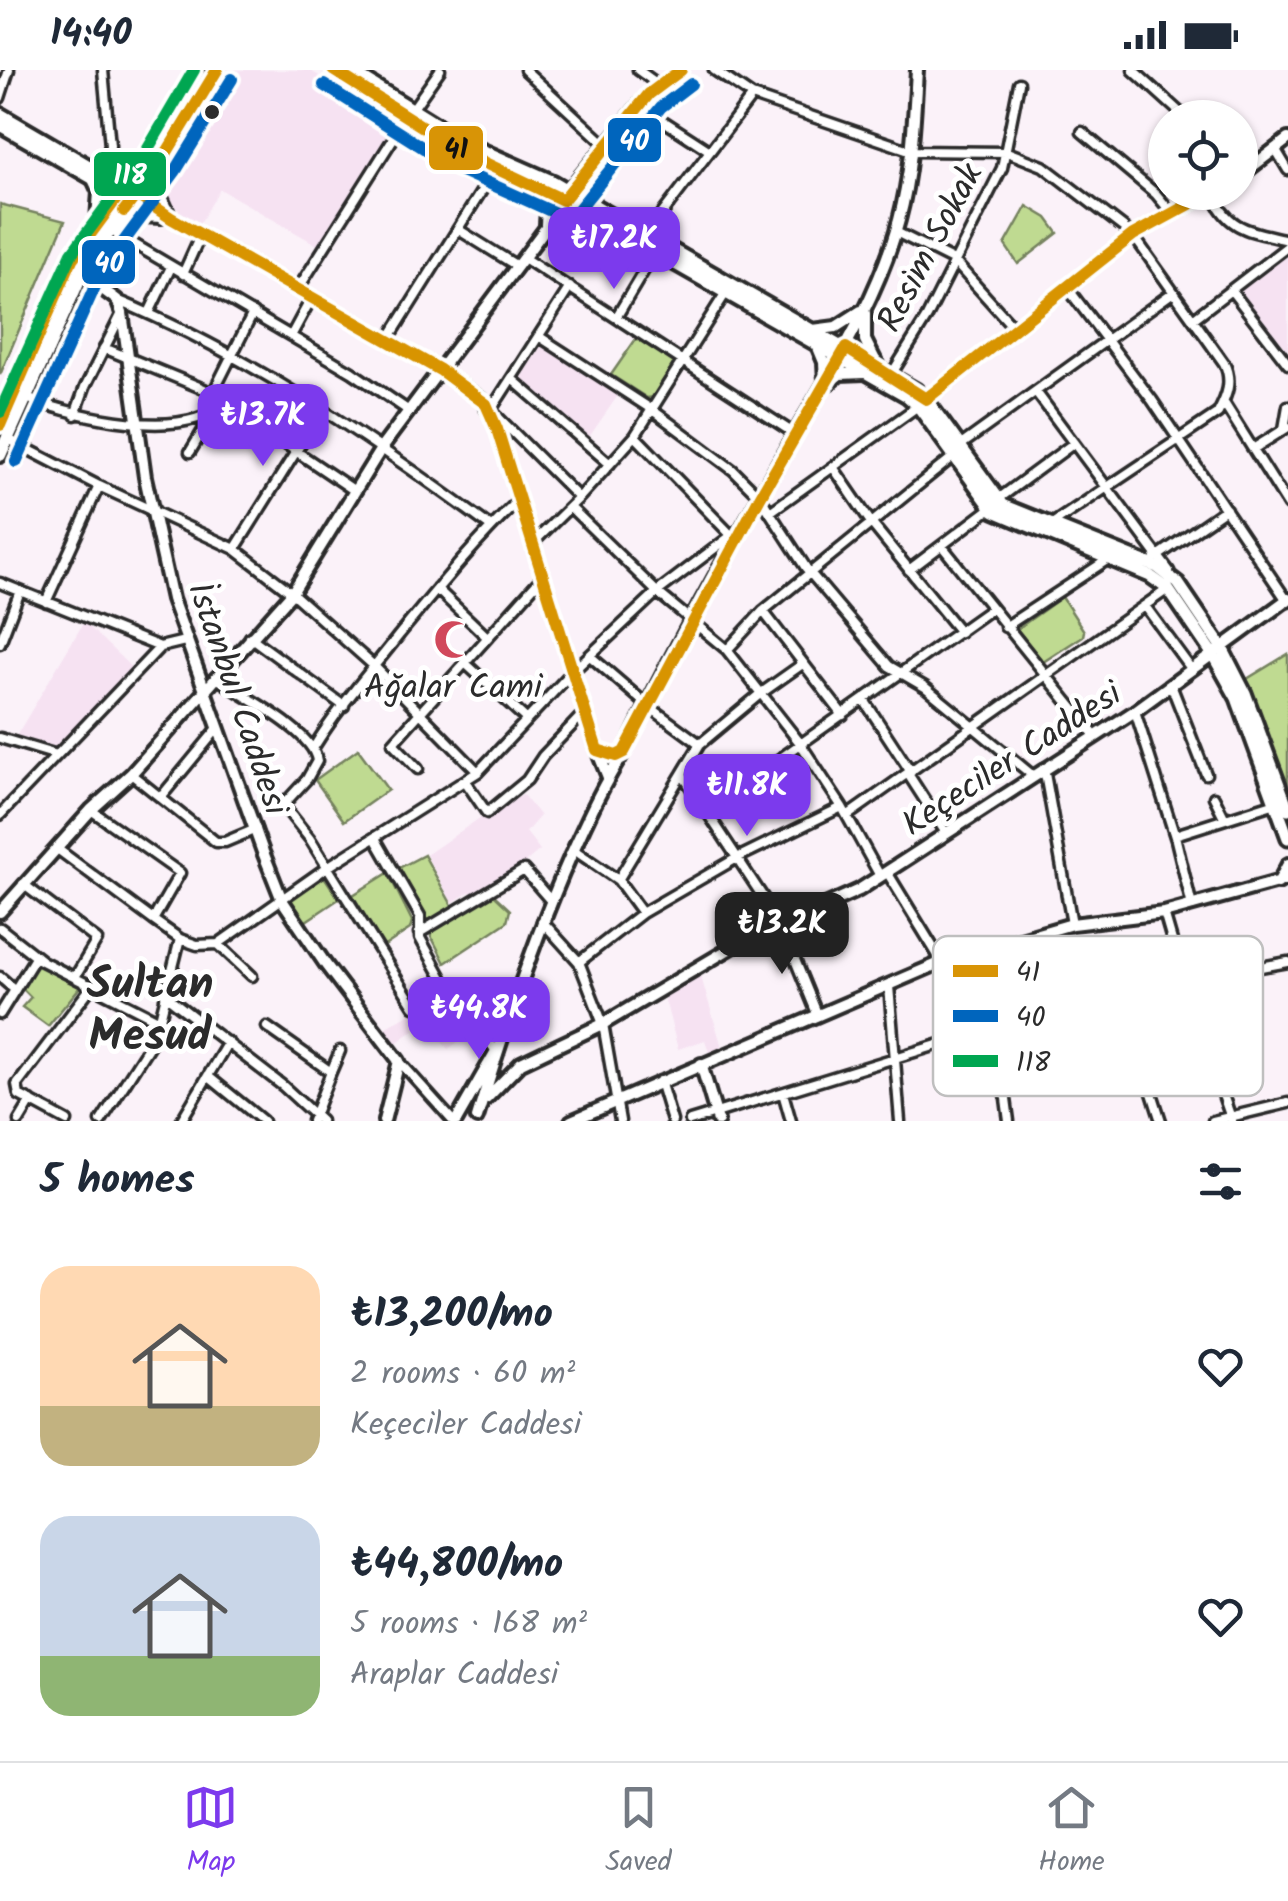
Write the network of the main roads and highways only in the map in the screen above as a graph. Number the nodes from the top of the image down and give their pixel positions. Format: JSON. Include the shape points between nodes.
{"nodes":[{"id":1,"x":215,"y":70,"type":"edge"},
{"id":2,"x":332,"y":70,"type":"edge"},
{"id":3,"x":349,"y":70,"type":"edge"},
{"id":4,"x":194,"y":73,"type":"edge"},
{"id":5,"x":411,"y":111,"type":"junction"},
{"id":6,"x":0,"y":114,"type":"edge"},
{"id":7,"x":0,"y":125,"type":"edge"},
{"id":8,"x":146,"y":157,"type":"junction"},
{"id":9,"x":161,"y":162,"type":"junction"},
{"id":10,"x":96,"y":175,"type":"junction"},
{"id":11,"x":128,"y":194,"type":"junction"},
{"id":12,"x":566,"y":195,"type":"junction"},
{"id":13,"x":104,"y":227,"type":"junction"},
{"id":14,"x":814,"y":336,"type":"junction"},
{"id":15,"x":880,"y":372,"type":"junction"},
{"id":16,"x":922,"y":403,"type":"junction"},
{"id":17,"x":0,"y":425,"type":"edge"},
{"id":18,"x":0,"y":455,"type":"edge"},
{"id":19,"x":994,"y":504,"type":"junction"},
{"id":20,"x":1173,"y":586,"type":"junction"},
{"id":21,"x":1218,"y":652,"type":"junction"},
{"id":22,"x":1282,"y":806,"type":"edge"},
{"id":23,"x":1288,"y":838,"type":"edge"}],
"edges":[{"from":1,"to":9,"type":"main road"},
{"from":2,"to":5,"type":"main road"},
{"from":3,"to":5,"type":"main road"},
{"from":4,"to":8,"type":"main road"},
{"from":5,"to":12,"type":"main road"},
{"from":5,"to":12,"type":"main road","via":[[464,152]]},
{"from":6,"to":10,"type":"main road"},
{"from":7,"to":10,"type":"main road"},
{"from":8,"to":10,"type":"main road","via":[[118,173]]},
{"from":8,"to":11,"type":"main road"},
{"from":9,"to":11,"type":"main road"},
{"from":9,"to":13,"type":"main road","via":[[158,193],[167,215],[140,215]]},
{"from":10,"to":11,"type":"main road"},
{"from":10,"to":13,"type":"main road"},
{"from":11,"to":13,"type":"main road"},
{"from":12,"to":14,"type":"main road","via":[[726,294]]},
{"from":12,"to":14,"type":"main road"},
{"from":13,"to":17,"type":"main road","via":[[72,259]]},
{"from":13,"to":18,"type":"main road"},
{"from":14,"to":15,"type":"main road"},
{"from":15,"to":16,"type":"main road"},
{"from":15,"to":16,"type":"main road"},
{"from":16,"to":19,"type":"main road","via":[[953,458]]},
{"from":16,"to":19,"type":"main road","via":[[961,445]]},
{"from":19,"to":20,"type":"main road"},
{"from":19,"to":20,"type":"main road","via":[[1153,560]]},
{"from":20,"to":21,"type":"main road"},
{"from":21,"to":22,"type":"main road"},
{"from":21,"to":22,"type":"main road","via":[[1244,693]]},
{"from":22,"to":23,"type":"main road"}]}
